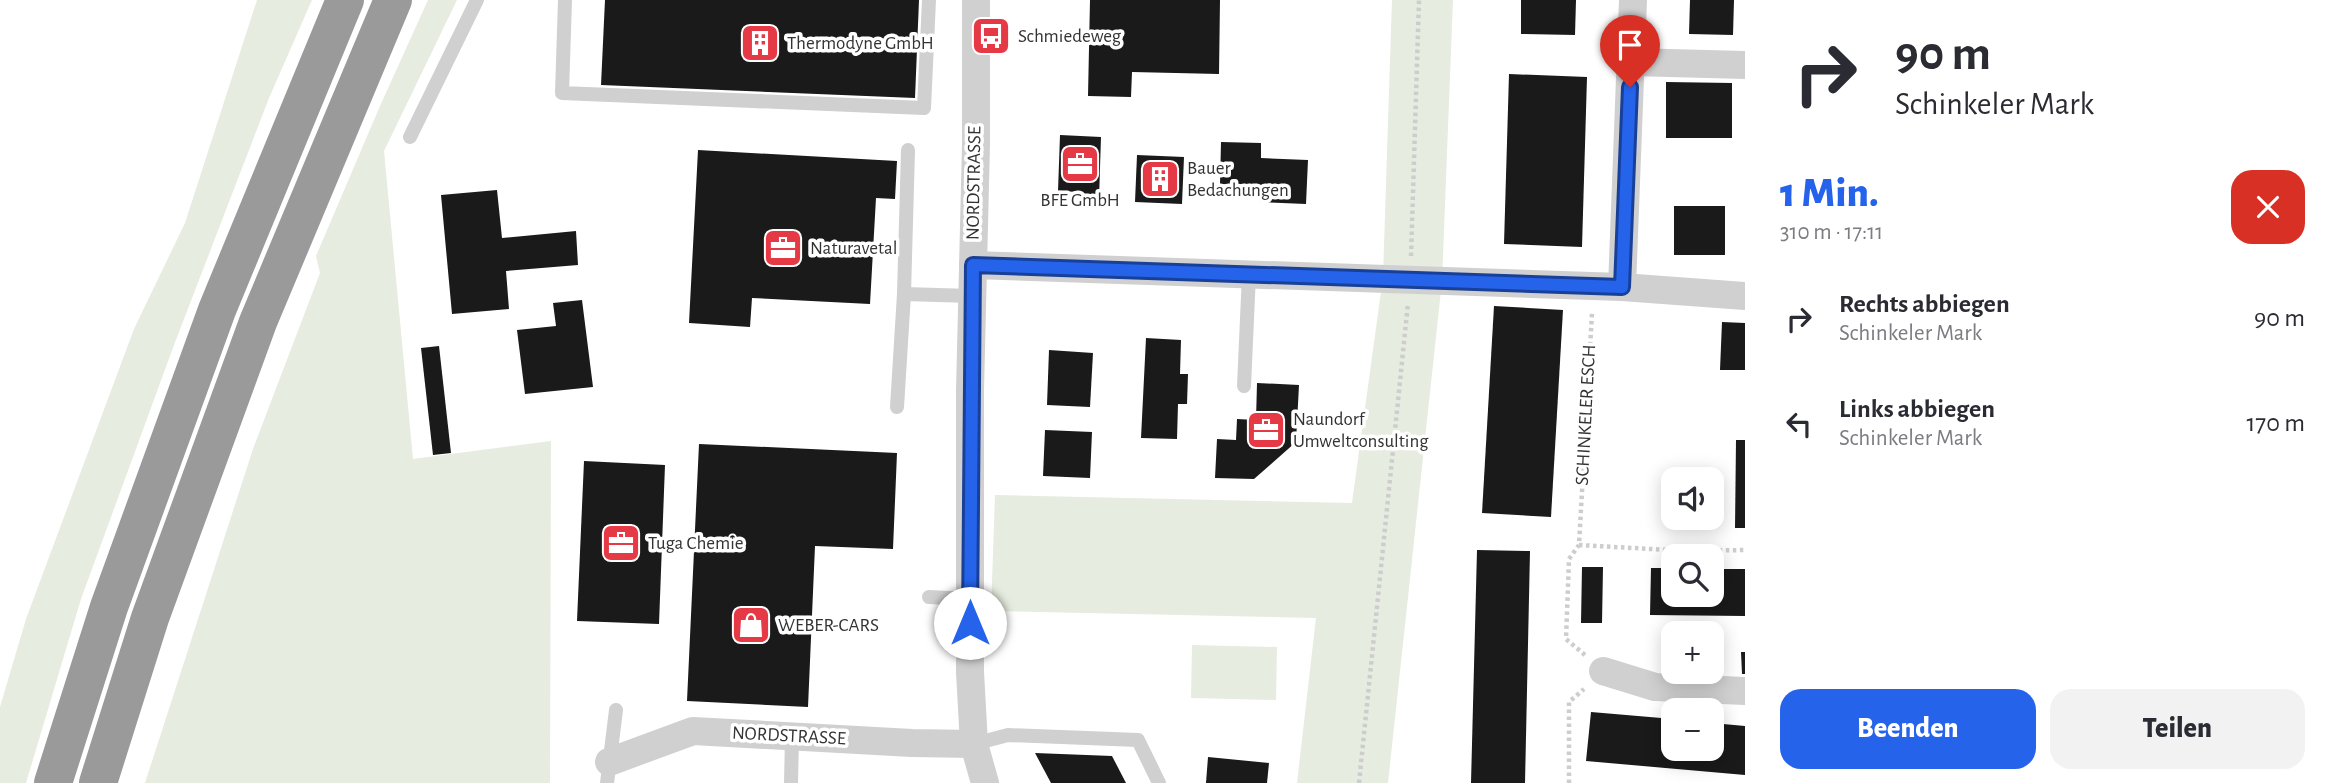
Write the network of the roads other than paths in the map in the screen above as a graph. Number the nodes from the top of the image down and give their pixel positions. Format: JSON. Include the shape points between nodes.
{"nodes":[{"id":1,"x":345,"y":0,"type":"edge"},
{"id":2,"x":393,"y":0,"type":"edge"},
{"id":3,"x":477,"y":0,"type":"edge"},
{"id":4,"x":565,"y":0,"type":"edge"},
{"id":5,"x":929,"y":0,"type":"edge"},
{"id":6,"x":976,"y":0,"type":"edge"},
{"id":7,"x":1633,"y":0,"type":"edge"},
{"id":8,"x":1631,"y":62,"type":"junction"},
{"id":9,"x":1745,"y":65,"type":"edge"},
{"id":10,"x":411,"y":137,"type":"dead end"},
{"id":11,"x":908,"y":150,"type":"dead end"},
{"id":12,"x":973,"y":265,"type":"junction"},
{"id":13,"x":1248,"y":274,"type":"junction"},
{"id":14,"x":1622,"y":287,"type":"junction"},
{"id":15,"x":904,"y":294,"type":"junction"},
{"id":16,"x":972,"y":296,"type":"junction"},
{"id":17,"x":1745,"y":296,"type":"edge"},
{"id":18,"x":1244,"y":386,"type":"dead end"},
{"id":19,"x":897,"y":407,"type":"dead end"},
{"id":20,"x":929,"y":597,"type":"dead end"},
{"id":21,"x":971,"y":599,"type":"junction"},
{"id":22,"x":1603,"y":671,"type":"road end"},
{"id":23,"x":1745,"y":691,"type":"edge"},
{"id":24,"x":616,"y":709,"type":"dead end"},
{"id":25,"x":792,"y":737,"type":"junction"},
{"id":26,"x":974,"y":744,"type":"junction"},
{"id":27,"x":608,"y":772,"type":"edge"},
{"id":28,"x":53,"y":783,"type":"edge"},
{"id":29,"x":98,"y":783,"type":"edge"},
{"id":30,"x":791,"y":783,"type":"edge"},
{"id":31,"x":985,"y":783,"type":"edge"},
{"id":32,"x":1159,"y":783,"type":"edge"}],
"edges":[{"from":1,"to":28,"type":"highway","via":[[217,310],[109,607]]},
{"from":2,"to":29,"type":"highway","via":[[258,322],[150,618]]},
{"from":3,"to":10,"type":"lane"},
{"from":4,"to":5,"type":"lane","via":[[562,93],[924,108]]},
{"from":6,"to":12,"type":"street","name":"NORDSTRASSE"},
{"from":7,"to":8,"type":"street"},
{"from":8,"to":9,"type":"street"},
{"from":8,"to":14,"type":"street"},
{"from":11,"to":15,"type":"lane"},
{"from":12,"to":13,"type":"street"},
{"from":12,"to":16,"type":"street","name":"NORDSTRASSE"},
{"from":13,"to":14,"type":"street"},
{"from":13,"to":18,"type":"lane"},
{"from":14,"to":17,"type":"street"},
{"from":15,"to":16,"type":"lane"},
{"from":15,"to":19,"type":"lane"},
{"from":16,"to":21,"type":"street","name":"NORDSTRASSE"},
{"from":20,"to":21,"type":"lane"},
{"from":21,"to":26,"type":"street","name":"NORDSTRASSE"},
{"from":22,"to":23,"type":"street","via":[[1655,687]]},
{"from":24,"to":27,"type":"lane"},
{"from":25,"to":26,"type":"street","name":"NORDSTRASSE"},
{"from":25,"to":27,"type":"street","name":"NORDSTRASSE","via":[[693,732]]},
{"from":25,"to":30,"type":"lane"},
{"from":26,"to":31,"type":"street","name":"NORDSTRASSE"},
{"from":26,"to":32,"type":"lane","via":[[1008,735],[1138,740]]}]}
